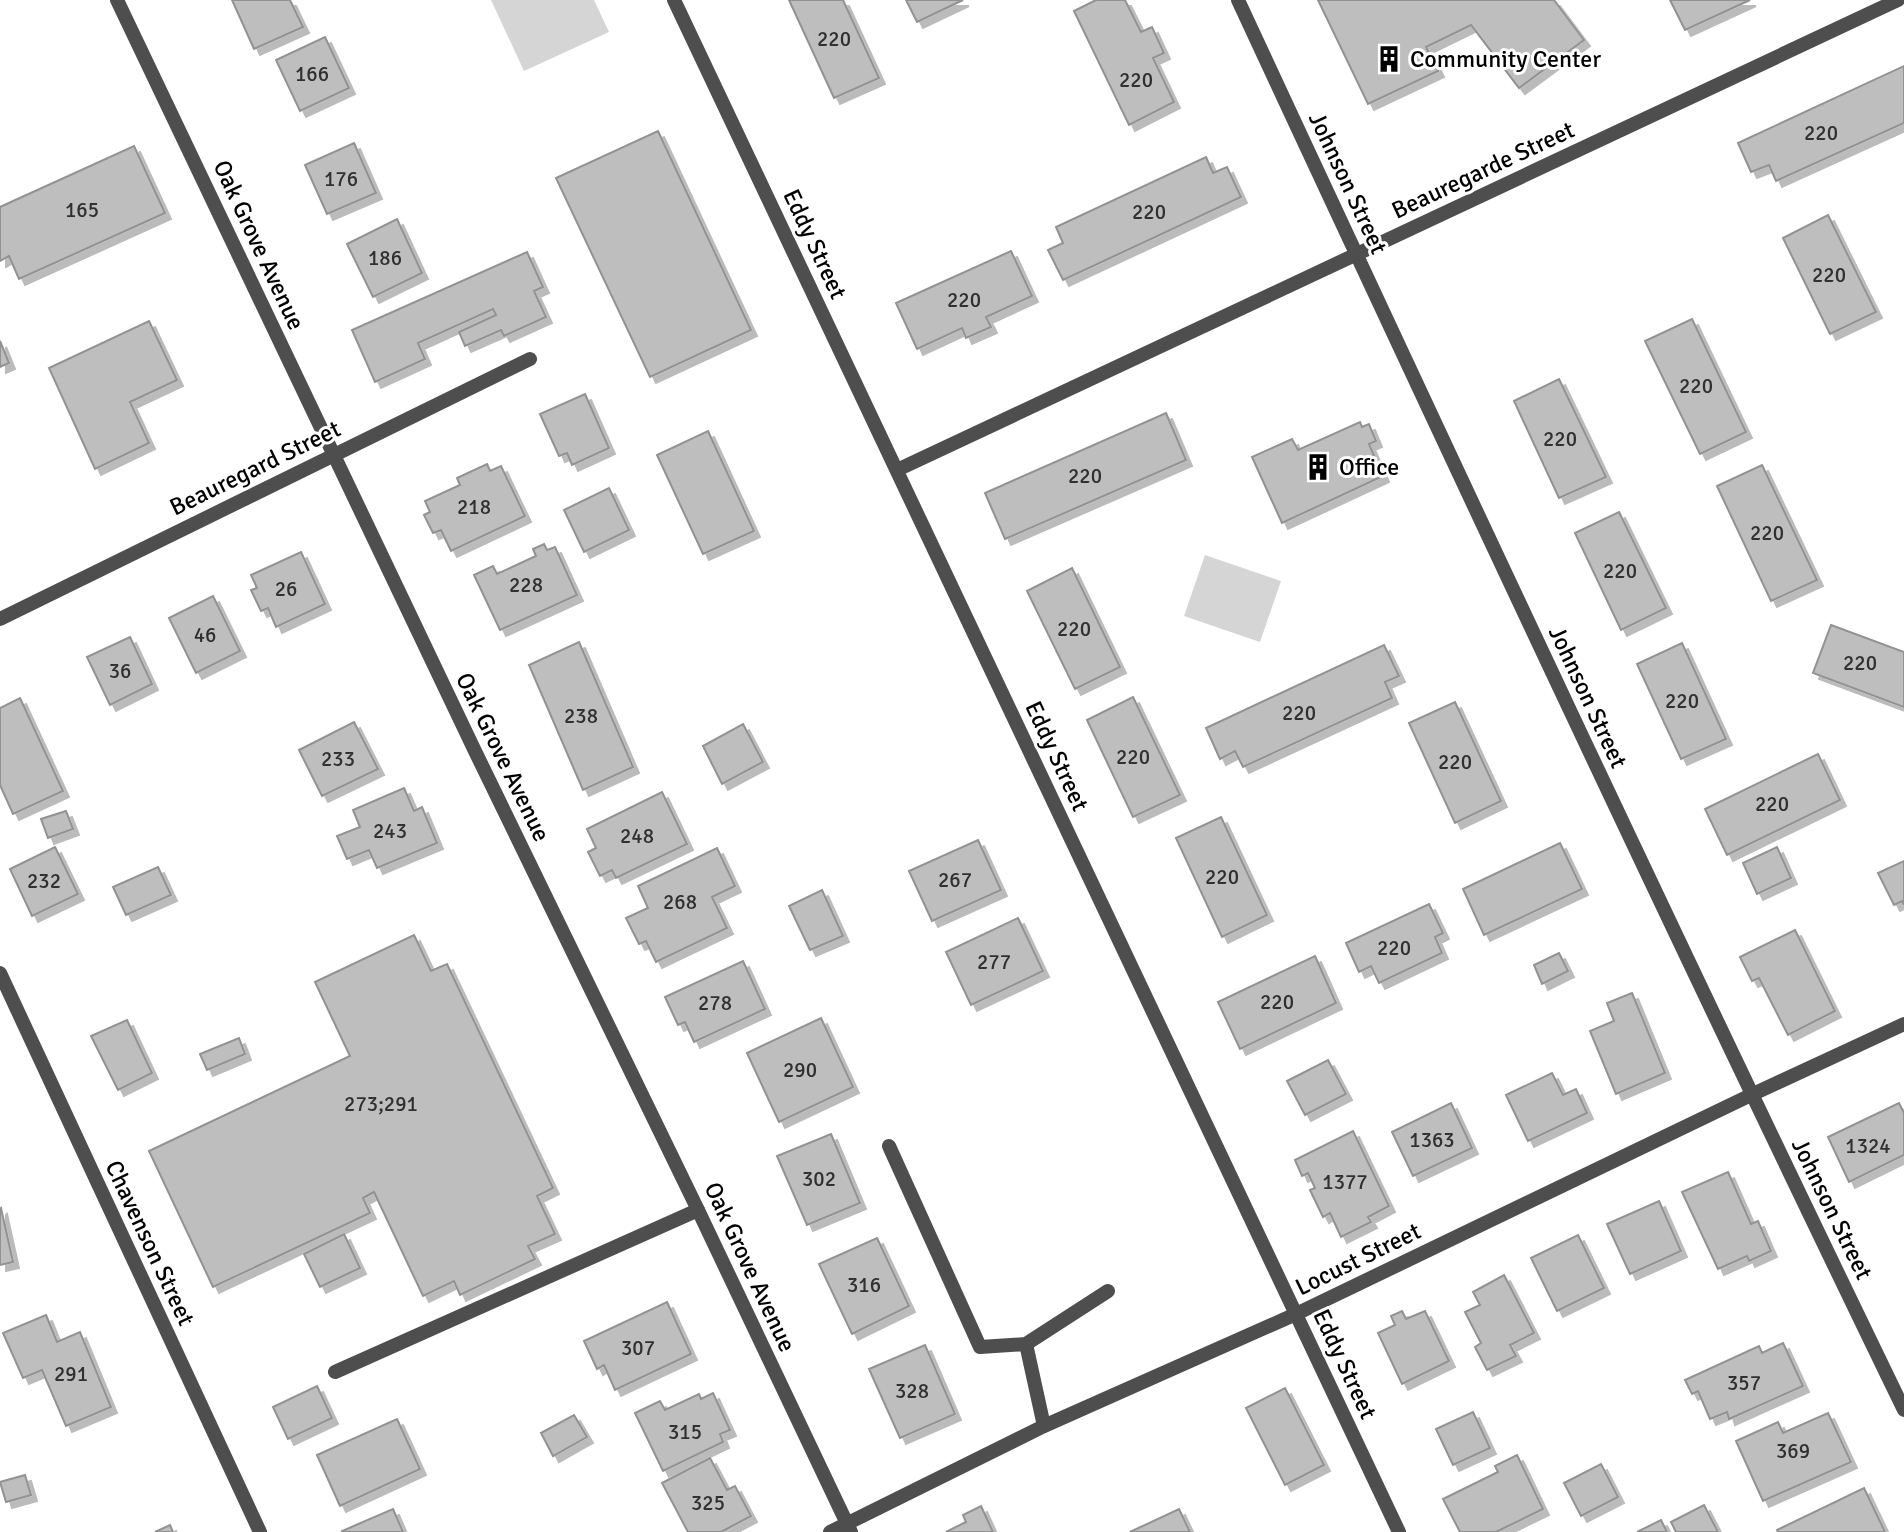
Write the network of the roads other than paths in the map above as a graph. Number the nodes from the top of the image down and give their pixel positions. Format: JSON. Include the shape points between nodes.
{"nodes":[{"id":1,"x":117,"y":0,"type":"edge"},
{"id":2,"x":674,"y":0,"type":"edge"},
{"id":3,"x":1238,"y":0,"type":"edge"},
{"id":4,"x":1898,"y":0,"type":"edge"},
{"id":5,"x":1356,"y":254,"type":"junction"},
{"id":6,"x":530,"y":359,"type":"dead end"},
{"id":7,"x":334,"y":455,"type":"junction"},
{"id":8,"x":897,"y":470,"type":"junction"},
{"id":9,"x":0,"y":619,"type":"edge"},
{"id":10,"x":0,"y":973,"type":"edge"},
{"id":11,"x":1904,"y":1024,"type":"edge"},
{"id":12,"x":1751,"y":1095,"type":"junction"},
{"id":13,"x":889,"y":1146,"type":"dead end"},
{"id":14,"x":698,"y":1210,"type":"junction"},
{"id":15,"x":1108,"y":1291,"type":"dead end"},
{"id":16,"x":1296,"y":1314,"type":"junction"},
{"id":17,"x":1026,"y":1344,"type":"junction"},
{"id":18,"x":335,"y":1372,"type":"dead end"},
{"id":19,"x":1904,"y":1410,"type":"edge"},
{"id":20,"x":1044,"y":1426,"type":"junction"},
{"id":21,"x":849,"y":1528,"type":"edge"},
{"id":22,"x":260,"y":1532,"type":"edge"},
{"id":23,"x":830,"y":1532,"type":"edge"},
{"id":24,"x":1399,"y":1532,"type":"edge"}],
"edges":[{"from":1,"to":7,"type":"street","name":"Oak Grove Avenue"},
{"from":2,"to":8,"type":"street","name":"Eddy Street"},
{"from":3,"to":5,"type":"street","name":"Johnson Street"},
{"from":4,"to":5,"type":"street","name":"Beauregarde Street"},
{"from":5,"to":8,"type":"street","name":"Beauregarde Street"},
{"from":5,"to":12,"type":"street","name":"Johnson Street"},
{"from":6,"to":7,"type":"street","name":"Beauregard Street"},
{"from":7,"to":9,"type":"street","name":"Beauregard Street"},
{"from":7,"to":14,"type":"street","name":"Oak Grove Avenue"},
{"from":8,"to":16,"type":"street","name":"Eddy Street"},
{"from":10,"to":22,"type":"street","name":"Chavenson Street"},
{"from":11,"to":12,"type":"street","name":"Locust Street"},
{"from":12,"to":16,"type":"street","name":"Locust Street"},
{"from":12,"to":19,"type":"street","name":"Johnson Street"},
{"from":13,"to":17,"type":"street","via":[[980,1347]]},
{"from":14,"to":18,"type":"street"},
{"from":14,"to":21,"type":"street","name":"Oak Grove Avenue"},
{"from":15,"to":17,"type":"street"},
{"from":16,"to":20,"type":"street","name":"Locust Street"},
{"from":16,"to":24,"type":"street","name":"Eddy Street"},
{"from":17,"to":20,"type":"street"},
{"from":20,"to":21,"type":"street","name":"Locust Street"},
{"from":21,"to":23,"type":"street","name":"Locust Street"}]}
